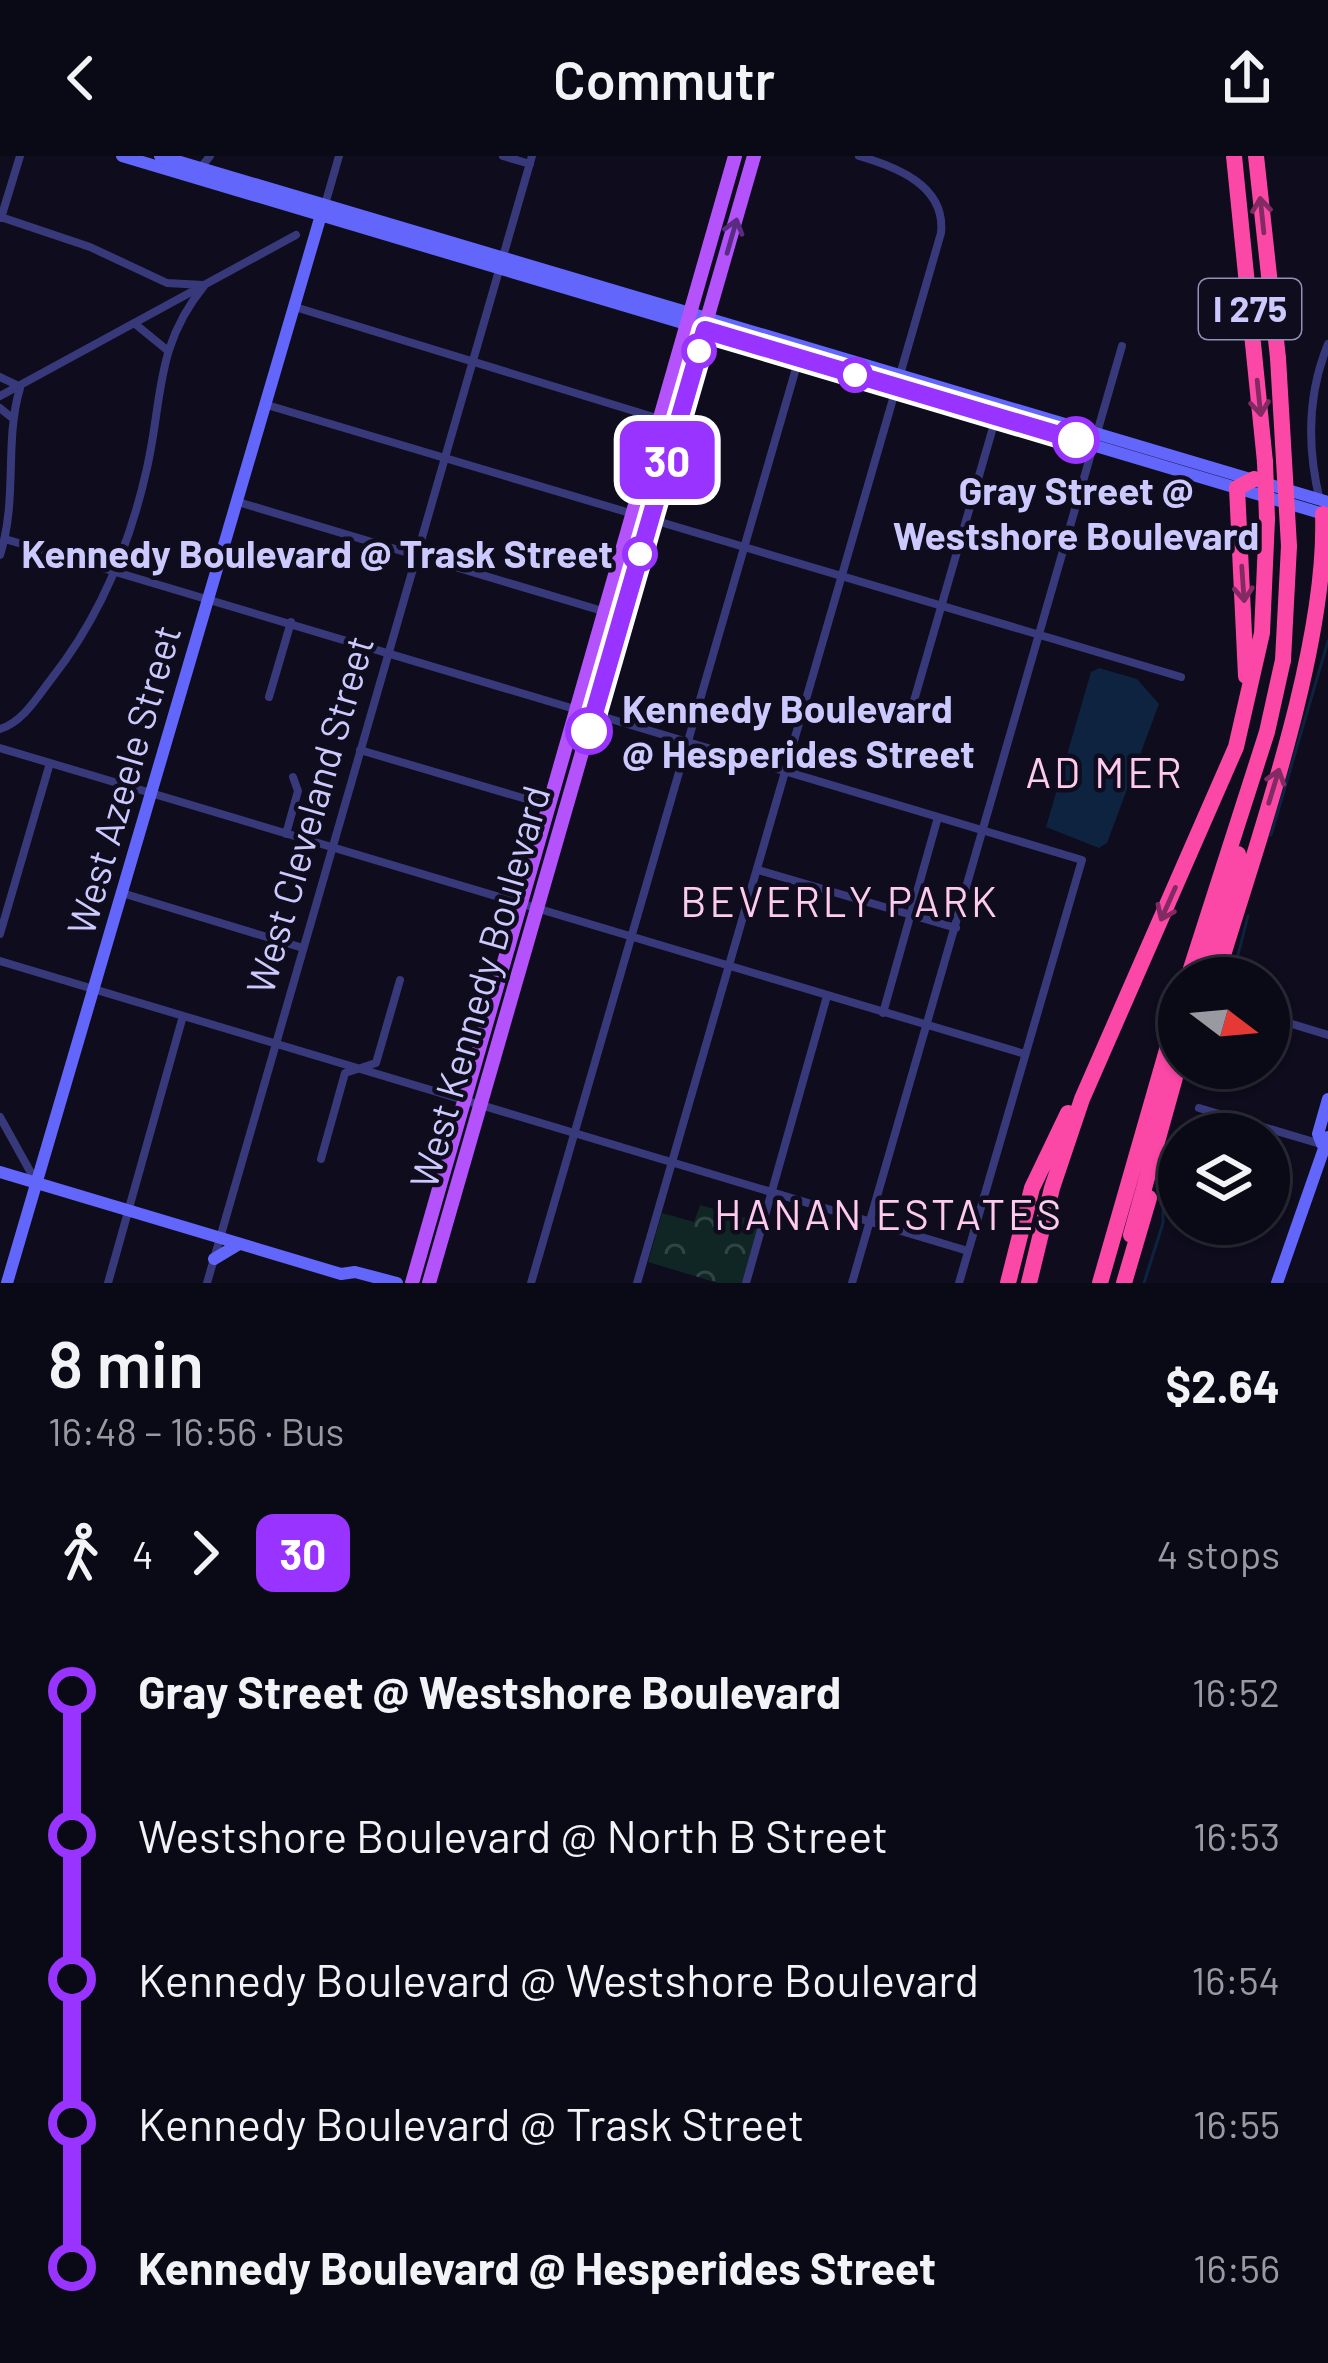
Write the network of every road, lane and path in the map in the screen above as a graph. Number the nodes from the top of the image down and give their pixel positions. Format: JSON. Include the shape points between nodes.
{"nodes":[{"id":1,"x":20,"y":156,"type":"edge"},
{"id":2,"x":122,"y":156,"type":"edge"},
{"id":3,"x":160,"y":156,"type":"edge"},
{"id":4,"x":339,"y":156,"type":"edge"},
{"id":5,"x":503,"y":156,"type":"edge"},
{"id":6,"x":735,"y":156,"type":"edge"},
{"id":7,"x":754,"y":156,"type":"edge"},
{"id":8,"x":859,"y":156,"type":"edge"},
{"id":9,"x":1234,"y":156,"type":"edge"},
{"id":10,"x":1256,"y":156,"type":"edge"},
{"id":11,"x":531,"y":160,"type":"edge"},
{"id":12,"x":201,"y":166,"type":"edge"},
{"id":13,"x":323,"y":209,"type":"junction"},
{"id":14,"x":0,"y":218,"type":"edge"},
{"id":15,"x":296,"y":235,"type":"dead end"},
{"id":16,"x":502,"y":261,"type":"junction"},
{"id":17,"x":204,"y":286,"type":"junction"},
{"id":18,"x":296,"y":307,"type":"junction"},
{"id":19,"x":689,"y":318,"type":"junction"},
{"id":20,"x":134,"y":323,"type":"junction"},
{"id":21,"x":707,"y":323,"type":"junction"},
{"id":22,"x":1328,"y":344,"type":"edge"},
{"id":23,"x":1122,"y":346,"type":"dead end"},
{"id":24,"x":167,"y":350,"type":"junction"},
{"id":25,"x":799,"y":358,"type":"junction"},
{"id":26,"x":473,"y":360,"type":"junction"},
{"id":27,"x":0,"y":377,"type":"edge"},
{"id":28,"x":898,"y":381,"type":"junction"},
{"id":29,"x":20,"y":386,"type":"junction"},
{"id":30,"x":0,"y":396,"type":"edge"},
{"id":31,"x":267,"y":404,"type":"junction"},
{"id":32,"x":0,"y":408,"type":"edge"},
{"id":33,"x":11,"y":417,"type":"junction"},
{"id":34,"x":996,"y":417,"type":"junction"},
{"id":35,"x":662,"y":419,"type":"junction"},
{"id":36,"x":1096,"y":440,"type":"junction"},
{"id":37,"x":445,"y":458,"type":"junction"},
{"id":38,"x":1254,"y":479,"type":"junction"},
{"id":39,"x":1237,"y":488,"type":"junction"},
{"id":40,"x":238,"y":502,"type":"junction"},
{"id":41,"x":1325,"y":507,"type":"edge"},
{"id":42,"x":644,"y":516,"type":"junction"},
{"id":43,"x":5,"y":539,"type":"junction"},
{"id":44,"x":1326,"y":545,"type":"edge"},
{"id":45,"x":744,"y":547,"type":"junction"},
{"id":46,"x":0,"y":555,"type":"edge"},
{"id":47,"x":417,"y":556,"type":"junction"},
{"id":48,"x":114,"y":572,"type":"junction"},
{"id":49,"x":843,"y":577,"type":"junction"},
{"id":50,"x":210,"y":598,"type":"junction"},
{"id":51,"x":941,"y":606,"type":"junction"},
{"id":52,"x":607,"y":613,"type":"junction"},
{"id":53,"x":291,"y":622,"type":"junction"},
{"id":54,"x":1040,"y":635,"type":"junction"},
{"id":55,"x":389,"y":652,"type":"junction"},
{"id":56,"x":1180,"y":677,"type":"dead end"},
{"id":57,"x":268,"y":698,"type":"dead end"},
{"id":58,"x":913,"y":704,"type":"dead end"},
{"id":59,"x":587,"y":712,"type":"junction"},
{"id":60,"x":0,"y":729,"type":"edge"},
{"id":61,"x":687,"y":742,"type":"junction"},
{"id":62,"x":0,"y":748,"type":"edge"},
{"id":63,"x":1262,"y":748,"type":"junction"},
{"id":64,"x":360,"y":750,"type":"junction"},
{"id":65,"x":50,"y":763,"type":"junction"},
{"id":66,"x":786,"y":771,"type":"junction"},
{"id":67,"x":293,"y":777,"type":"dead end"},
{"id":68,"x":152,"y":793,"type":"junction"},
{"id":69,"x":1216,"y":798,"type":"junction"},
{"id":70,"x":551,"y":807,"type":"junction"},
{"id":71,"x":938,"y":817,"type":"junction"},
{"id":72,"x":984,"y":830,"type":"junction"},
{"id":73,"x":286,"y":834,"type":"junction"},
{"id":74,"x":332,"y":848,"type":"junction"},
{"id":75,"x":758,"y":869,"type":"junction"},
{"id":76,"x":122,"y":893,"type":"junction"},
{"id":77,"x":522,"y":904,"type":"junction"},
{"id":78,"x":538,"y":910,"type":"junction"},
{"id":79,"x":909,"y":915,"type":"junction"},
{"id":80,"x":956,"y":928,"type":"junction"},
{"id":81,"x":0,"y":934,"type":"edge"},
{"id":82,"x":631,"y":938,"type":"junction"},
{"id":83,"x":303,"y":948,"type":"junction"},
{"id":84,"x":1195,"y":957,"type":"edge"},
{"id":85,"x":1209,"y":957,"type":"edge"},
{"id":86,"x":1222,"y":957,"type":"edge"},
{"id":87,"x":0,"y":961,"type":"edge"},
{"id":88,"x":728,"y":967,"type":"junction"},
{"id":89,"x":400,"y":980,"type":"dead end"},
{"id":90,"x":94,"y":988,"type":"junction"},
{"id":91,"x":827,"y":996,"type":"junction"},
{"id":92,"x":883,"y":1012,"type":"junction"},
{"id":93,"x":183,"y":1016,"type":"junction"},
{"id":94,"x":1290,"y":1023,"type":"edge"},
{"id":95,"x":927,"y":1026,"type":"junction"},
{"id":96,"x":1328,"y":1035,"type":"edge"},
{"id":97,"x":276,"y":1043,"type":"junction"},
{"id":98,"x":1025,"y":1054,"type":"junction"},
{"id":99,"x":1098,"y":1060,"type":"junction"},
{"id":100,"x":359,"y":1068,"type":"junction"},
{"id":101,"x":1158,"y":1081,"type":"edge"},
{"id":102,"x":1171,"y":1089,"type":"edge"},
{"id":103,"x":1183,"y":1089,"type":"edge"},
{"id":104,"x":1328,"y":1099,"type":"edge"},
{"id":105,"x":473,"y":1102,"type":"junction"},
{"id":106,"x":1199,"y":1108,"type":"dead end"},
{"id":107,"x":0,"y":1117,"type":"edge"},
{"id":108,"x":574,"y":1132,"type":"junction"},
{"id":109,"x":1326,"y":1142,"type":"edge"},
{"id":110,"x":321,"y":1159,"type":"dead end"},
{"id":111,"x":674,"y":1162,"type":"junction"},
{"id":112,"x":0,"y":1172,"type":"edge"},
{"id":113,"x":37,"y":1183,"type":"junction"},
{"id":114,"x":772,"y":1192,"type":"junction"},
{"id":115,"x":127,"y":1212,"type":"junction"},
{"id":116,"x":870,"y":1222,"type":"junction"},
{"id":117,"x":220,"y":1238,"type":"junction"},
{"id":118,"x":240,"y":1244,"type":"junction"},
{"id":119,"x":968,"y":1251,"type":"junction"},
{"id":120,"x":214,"y":1259,"type":"junction"},
{"id":121,"x":347,"y":1278,"type":"edge"},
{"id":122,"x":7,"y":1283,"type":"edge"},
{"id":123,"x":108,"y":1283,"type":"edge"},
{"id":124,"x":207,"y":1283,"type":"edge"},
{"id":125,"x":397,"y":1283,"type":"edge"},
{"id":126,"x":412,"y":1283,"type":"edge"},
{"id":127,"x":428,"y":1283,"type":"edge"},
{"id":128,"x":531,"y":1283,"type":"edge"},
{"id":129,"x":637,"y":1283,"type":"edge"},
{"id":130,"x":746,"y":1283,"type":"edge"},
{"id":131,"x":853,"y":1283,"type":"edge"},
{"id":132,"x":959,"y":1283,"type":"edge"},
{"id":133,"x":1008,"y":1283,"type":"edge"},
{"id":134,"x":1029,"y":1283,"type":"edge"},
{"id":135,"x":1100,"y":1283,"type":"edge"},
{"id":136,"x":1125,"y":1283,"type":"edge"},
{"id":137,"x":1277,"y":1283,"type":"edge"}],
"edges":[{"from":1,"to":14,"type":"street"},
{"from":2,"to":12,"type":"street"},
{"from":3,"to":12,"type":"street"},
{"from":4,"to":13,"type":"street","name":"West Azeele Street"},
{"from":5,"to":11,"type":"street"},
{"from":6,"to":19,"type":"main road","name":"West Kennedy Boulevard"},
{"from":21,"to":7,"type":"main road","name":"West Kennedy Boulevard","one_way":true},
{"from":8,"to":28,"type":"street","via":[[902,171],[943,218]]},
{"from":9,"to":69,"type":"highway","number":"I 275","one_way":true,"bridge":true,"via":[[1267,519],[1256,674]]},
{"from":63,"to":10,"type":"highway","number":"I 275","one_way":true,"bridge":true,"via":[[1283,660],[1289,546]]},
{"from":11,"to":16,"type":"street","name":"West Cleveland Street"},
{"from":12,"to":13,"type":"street"},
{"from":13,"to":16,"type":"street"},
{"from":13,"to":18,"type":"street","name":"West Azeele Street"},
{"from":14,"to":17,"type":"street","via":[[167,283]]},
{"from":15,"to":17,"type":"street"},
{"from":16,"to":19,"type":"street"},
{"from":16,"to":26,"type":"street","name":"West Cleveland Street"},
{"from":17,"to":20,"type":"street"},
{"from":17,"to":24,"type":"street","via":[[179,316]]},
{"from":18,"to":26,"type":"street"},
{"from":18,"to":31,"type":"street","name":"West Azeele Street"},
{"from":19,"to":21,"type":"street"},
{"from":19,"to":35,"type":"main road","name":"West Kennedy Boulevard"},
{"from":20,"to":24,"type":"street"},
{"from":20,"to":29,"type":"street"},
{"from":21,"to":25,"type":"street"},
{"from":21,"to":28,"type":"street"},
{"from":21,"to":42,"type":"main road","name":"West Kennedy Boulevard"},
{"from":22,"to":41,"type":"street","via":[[1310,436]]},
{"from":23,"to":36,"type":"street"},
{"from":24,"to":48,"type":"street","via":[[148,466]]},
{"from":25,"to":28,"type":"street"},
{"from":25,"to":45,"type":"street"},
{"from":26,"to":35,"type":"street"},
{"from":26,"to":37,"type":"street","name":"West Cleveland Street"},
{"from":27,"to":29,"type":"street"},
{"from":28,"to":34,"type":"street"},
{"from":28,"to":36,"type":"street"},
{"from":28,"to":49,"type":"street"},
{"from":29,"to":30,"type":"street"},
{"from":29,"to":33,"type":"street"},
{"from":31,"to":37,"type":"street"},
{"from":31,"to":40,"type":"street","name":"West Azeele Street"},
{"from":32,"to":33,"type":"street"},
{"from":33,"to":43,"type":"street","via":[[15,471]]},
{"from":34,"to":36,"type":"street"},
{"from":34,"to":51,"type":"street"},
{"from":35,"to":42,"type":"main road","name":"West Kennedy Boulevard"},
{"from":36,"to":38,"type":"street"},
{"from":36,"to":39,"type":"street"},
{"from":36,"to":54,"type":"street"},
{"from":37,"to":42,"type":"street"},
{"from":37,"to":47,"type":"street","name":"West Cleveland Street"},
{"from":38,"to":39,"type":"highway"},
{"from":38,"to":41,"type":"street"},
{"from":39,"to":41,"type":"street"},
{"from":39,"to":69,"type":"highway","one_way":true,"via":[[1247,661]]},
{"from":40,"to":47,"type":"street"},
{"from":40,"to":50,"type":"street","name":"West Azeele Street"},
{"from":41,"to":44,"type":"highway"},
{"from":42,"to":45,"type":"street"},
{"from":42,"to":52,"type":"main road","name":"West Kennedy Boulevard"},
{"from":42,"to":59,"type":"main road","name":"West Kennedy Boulevard"},
{"from":43,"to":46,"type":"street"},
{"from":43,"to":48,"type":"street"},
{"from":86,"to":44,"type":"highway","one_way":true,"via":[[1308,668]]},
{"from":45,"to":49,"type":"street"},
{"from":45,"to":61,"type":"street"},
{"from":47,"to":52,"type":"street"},
{"from":47,"to":55,"type":"street","name":"West Cleveland Street"},
{"from":48,"to":50,"type":"street"},
{"from":48,"to":60,"type":"street","via":[[85,637],[28,709]]},
{"from":49,"to":51,"type":"street"},
{"from":49,"to":66,"type":"street"},
{"from":50,"to":53,"type":"street"},
{"from":50,"to":68,"type":"street","name":"West Azeele Street"},
{"from":51,"to":54,"type":"street"},
{"from":51,"to":58,"type":"street"},
{"from":52,"to":59,"type":"main road","name":"West Kennedy Boulevard"},
{"from":53,"to":55,"type":"street"},
{"from":53,"to":57,"type":"street"},
{"from":54,"to":56,"type":"street"},
{"from":54,"to":72,"type":"street"},
{"from":55,"to":59,"type":"street"},
{"from":55,"to":64,"type":"street","name":"West Cleveland Street"},
{"from":59,"to":61,"type":"street"},
{"from":59,"to":70,"type":"main road","name":"West Kennedy Boulevard"},
{"from":59,"to":78,"type":"main road","name":"West Kennedy Boulevard"},
{"from":61,"to":66,"type":"street"},
{"from":61,"to":82,"type":"street"},
{"from":62,"to":65,"type":"street"},
{"from":63,"to":84,"type":"highway","number":"I 275"},
{"from":63,"to":85,"type":"highway"},
{"from":64,"to":70,"type":"street"},
{"from":64,"to":74,"type":"street","name":"West Cleveland Street"},
{"from":65,"to":68,"type":"street"},
{"from":65,"to":81,"type":"street"},
{"from":66,"to":71,"type":"street"},
{"from":66,"to":75,"type":"street"},
{"from":67,"to":73,"type":"street","via":[[298,791]]},
{"from":68,"to":73,"type":"street"},
{"from":68,"to":76,"type":"street","name":"West Azeele Street"},
{"from":69,"to":99,"type":"highway","number":"I 275","one_way":true},
{"from":70,"to":77,"type":"main road","name":"West Kennedy Boulevard"},
{"from":71,"to":72,"type":"street"},
{"from":71,"to":79,"type":"street"},
{"from":72,"to":80,"type":"street"},
{"from":72,"to":98,"type":"street","via":[[1082,860]]},
{"from":73,"to":74,"type":"street"},
{"from":74,"to":77,"type":"street"},
{"from":74,"to":83,"type":"street","name":"West Cleveland Street"},
{"from":75,"to":79,"type":"street"},
{"from":75,"to":88,"type":"street"},
{"from":76,"to":83,"type":"street"},
{"from":76,"to":90,"type":"street","name":"West Azeele Street"},
{"from":77,"to":78,"type":"street"},
{"from":77,"to":105,"type":"main road","name":"West Kennedy Boulevard"},
{"from":78,"to":82,"type":"street"},
{"from":78,"to":105,"type":"main road","name":"West Kennedy Boulevard"},
{"from":79,"to":80,"type":"street"},
{"from":79,"to":92,"type":"street"},
{"from":80,"to":95,"type":"street"},
{"from":82,"to":88,"type":"street"},
{"from":82,"to":108,"type":"street"},
{"from":83,"to":97,"type":"street","name":"West Cleveland Street"},
{"from":87,"to":90,"type":"street"},
{"from":88,"to":91,"type":"street"},
{"from":88,"to":111,"type":"street"},
{"from":89,"to":100,"type":"street","via":[[376,1063]]},
{"from":90,"to":93,"type":"street"},
{"from":90,"to":113,"type":"street","name":"West Azeele Street"},
{"from":91,"to":92,"type":"street"},
{"from":91,"to":114,"type":"street"},
{"from":92,"to":95,"type":"street"},
{"from":93,"to":97,"type":"street"},
{"from":93,"to":115,"type":"street"},
{"from":94,"to":96,"type":"street"},
{"from":95,"to":98,"type":"street"},
{"from":95,"to":116,"type":"street"},
{"from":97,"to":100,"type":"street"},
{"from":97,"to":117,"type":"street","name":"West Cleveland Street"},
{"from":98,"to":119,"type":"street"},
{"from":99,"to":133,"type":"highway","via":[[1039,1171]]},
{"from":99,"to":134,"type":"highway","number":"I 275","via":[[1052,1188]]},
{"from":100,"to":105,"type":"street"},
{"from":100,"to":110,"type":"street","via":[[346,1073]]},
{"from":101,"to":135,"type":"highway"},
{"from":102,"to":136,"type":"highway","via":[[1136,1210]]},
{"from":103,"to":136,"type":"highway","bridge":true},
{"from":104,"to":109,"type":"street","via":[[1318,1134]]},
{"from":105,"to":108,"type":"street"},
{"from":105,"to":126,"type":"main road","name":"West Kennedy Boulevard"},
{"from":105,"to":127,"type":"main road","name":"West Kennedy Boulevard"},
{"from":106,"to":109,"type":"street"},
{"from":107,"to":113,"type":"street"},
{"from":108,"to":111,"type":"street"},
{"from":108,"to":128,"type":"street"},
{"from":109,"to":137,"type":"street"},
{"from":111,"to":114,"type":"street"},
{"from":111,"to":129,"type":"street"},
{"from":112,"to":113,"type":"street"},
{"from":113,"to":115,"type":"street"},
{"from":113,"to":122,"type":"street","name":"West Azeele Street"},
{"from":114,"to":116,"type":"street"},
{"from":114,"to":130,"type":"street"},
{"from":115,"to":117,"type":"street"},
{"from":115,"to":123,"type":"street"},
{"from":116,"to":119,"type":"street"},
{"from":116,"to":131,"type":"street"},
{"from":117,"to":118,"type":"street"},
{"from":117,"to":120,"type":"street","name":"West Cleveland Street"},
{"from":118,"to":120,"type":"street"},
{"from":118,"to":121,"type":"street"},
{"from":119,"to":132,"type":"street"},
{"from":120,"to":124,"type":"street","name":"West Cleveland Street"},
{"from":121,"to":125,"type":"street","via":[[355,1272]]}]}
